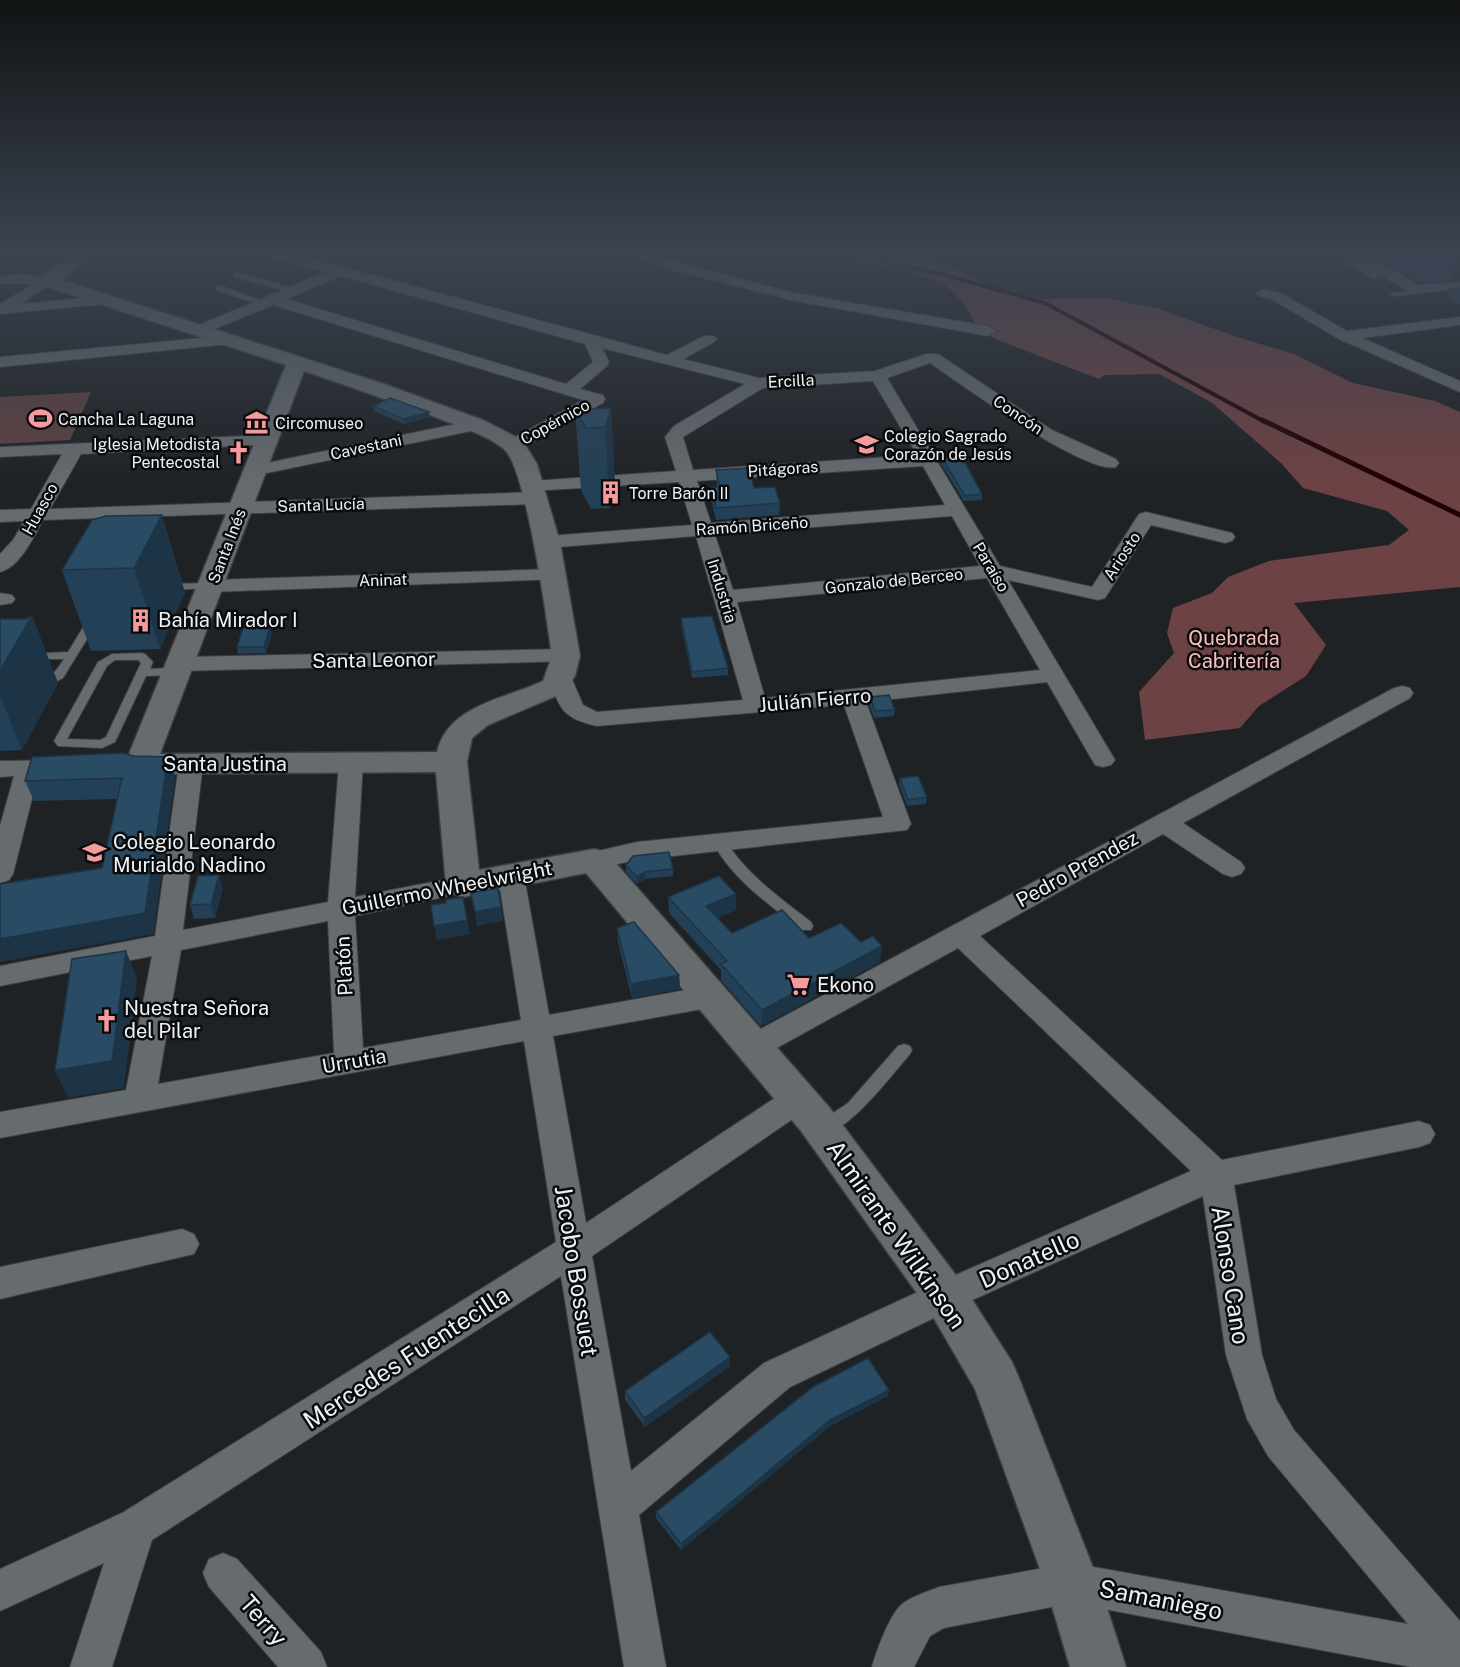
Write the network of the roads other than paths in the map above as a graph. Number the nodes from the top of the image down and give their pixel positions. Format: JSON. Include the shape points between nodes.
{"nodes":[{"id":1,"x":199,"y":330,"type":"edge"},
{"id":2,"x":364,"y":330,"type":"edge"},
{"id":3,"x":551,"y":330,"type":"edge"},
{"id":4,"x":981,"y":330,"type":"edge"},
{"id":5,"x":1333,"y":330,"type":"edge"},
{"id":6,"x":1392,"y":330,"type":"edge"},
{"id":7,"x":988,"y":331,"type":"dead end"},
{"id":8,"x":1344,"y":336,"type":"junction"},
{"id":9,"x":709,"y":339,"type":"dead end"},
{"id":10,"x":234,"y":340,"type":"junction"},
{"id":11,"x":591,"y":341,"type":"junction"},
{"id":12,"x":932,"y":357,"type":"joint"},
{"id":13,"x":670,"y":360,"type":"junction"},
{"id":14,"x":298,"y":361,"type":"junction"},
{"id":15,"x":0,"y":362,"type":"edge"},
{"id":16,"x":877,"y":376,"type":"junction"},
{"id":17,"x":759,"y":382,"type":"junction"},
{"id":18,"x":1460,"y":387,"type":"edge"},
{"id":19,"x":567,"y":391,"type":"junction"},
{"id":20,"x":475,"y":425,"type":"junction"},
{"id":21,"x":267,"y":440,"type":"junction"},
{"id":22,"x":514,"y":445,"type":"junction"},
{"id":23,"x":75,"y":448,"type":"junction"},
{"id":24,"x":0,"y":452,"type":"edge"},
{"id":25,"x":927,"y":460,"type":"junction"},
{"id":26,"x":1110,"y":463,"type":"dead end"},
{"id":27,"x":257,"y":470,"type":"junction"},
{"id":28,"x":686,"y":476,"type":"junction"},
{"id":29,"x":533,"y":492,"type":"junction"},
{"id":30,"x":242,"y":508,"type":"junction"},
{"id":31,"x":956,"y":510,"type":"junction"},
{"id":32,"x":36,"y":515,"type":"junction"},
{"id":33,"x":0,"y":516,"type":"edge"},
{"id":34,"x":703,"y":529,"type":"junction"},
{"id":35,"x":1225,"y":537,"type":"dead end"},
{"id":36,"x":547,"y":542,"type":"junction"},
{"id":37,"x":0,"y":566,"type":"edge"},
{"id":38,"x":994,"y":571,"type":"junction"},
{"id":39,"x":554,"y":575,"type":"junction"},
{"id":40,"x":212,"y":586,"type":"junction"},
{"id":41,"x":154,"y":587,"type":"edge"},
{"id":42,"x":1098,"y":594,"type":"joint"},
{"id":43,"x":725,"y":597,"type":"junction"},
{"id":44,"x":102,"y":607,"type":"edge"},
{"id":45,"x":72,"y":655,"type":"junction"},
{"id":46,"x":24,"y":656,"type":"edge"},
{"id":47,"x":180,"y":667,"type":"junction"},
{"id":48,"x":563,"y":667,"type":"junction"},
{"id":49,"x":142,"y":673,"type":"junction"},
{"id":50,"x":1054,"y":675,"type":"junction"},
{"id":51,"x":31,"y":680,"type":"dead end"},
{"id":52,"x":1402,"y":693,"type":"dead end"},
{"id":53,"x":853,"y":697,"type":"junction"},
{"id":54,"x":756,"y":705,"type":"junction"},
{"id":55,"x":1103,"y":760,"type":"dead end"},
{"id":56,"x":451,"y":762,"type":"junction"},
{"id":57,"x":351,"y":763,"type":"junction"},
{"id":58,"x":191,"y":764,"type":"junction"},
{"id":59,"x":120,"y":765,"type":"junction"},
{"id":60,"x":28,"y":768,"type":"junction"},
{"id":61,"x":0,"y":769,"type":"edge"},
{"id":62,"x":1163,"y":822,"type":"junction"},
{"id":63,"x":720,"y":843,"type":"junction"},
{"id":64,"x":594,"y":860,"type":"junction"},
{"id":65,"x":1232,"y":868,"type":"dead end"},
{"id":66,"x":0,"y":874,"type":"edge"},
{"id":67,"x":511,"y":876,"type":"junction"},
{"id":68,"x":462,"y":885,"type":"junction"},
{"id":69,"x":341,"y":909,"type":"junction"},
{"id":70,"x":806,"y":926,"type":"dead end"},
{"id":71,"x":960,"y":933,"type":"junction"},
{"id":72,"x":168,"y":942,"type":"junction"},
{"id":73,"x":0,"y":976,"type":"edge"},
{"id":74,"x":708,"y":997,"type":"junction"},
{"id":75,"x":536,"y":1028,"type":"junction"},
{"id":76,"x":753,"y":1047,"type":"junction"},
{"id":77,"x":904,"y":1050,"type":"dead end"},
{"id":78,"x":349,"y":1062,"type":"junction"},
{"id":79,"x":140,"y":1100,"type":"junction"},
{"id":80,"x":810,"y":1114,"type":"junction"},
{"id":81,"x":0,"y":1125,"type":"edge"},
{"id":82,"x":1419,"y":1134,"type":"dead end"},
{"id":83,"x":1216,"y":1175,"type":"junction"},
{"id":84,"x":182,"y":1245,"type":"dead end"},
{"id":85,"x":573,"y":1250,"type":"junction"},
{"id":86,"x":0,"y":1283,"type":"edge"},
{"id":87,"x":945,"y":1296,"type":"junction"},
{"id":88,"x":618,"y":1507,"type":"junction"},
{"id":89,"x":136,"y":1527,"type":"junction"},
{"id":90,"x":223,"y":1573,"type":"dead end"},
{"id":91,"x":1072,"y":1583,"type":"junction"},
{"id":92,"x":0,"y":1590,"type":"edge"},
{"id":93,"x":1460,"y":1654,"type":"edge"},
{"id":94,"x":91,"y":1667,"type":"edge"},
{"id":95,"x":306,"y":1667,"type":"edge"},
{"id":96,"x":645,"y":1667,"type":"edge"},
{"id":97,"x":893,"y":1667,"type":"edge"},
{"id":98,"x":1098,"y":1667,"type":"edge"}],
"edges":[{"from":1,"to":10,"type":"street"},
{"from":2,"to":19,"type":"street"},
{"from":3,"to":11,"type":"street","name":"Ercilla"},
{"from":4,"to":7,"type":"street"},
{"from":5,"to":8,"type":"street"},
{"from":6,"to":8,"type":"street"},
{"from":8,"to":18,"type":"street"},
{"from":9,"to":13,"type":"street"},
{"from":10,"to":14,"type":"street"},
{"from":10,"to":15,"type":"street"},
{"from":11,"to":13,"type":"street","name":"Ercilla"},
{"from":11,"to":19,"type":"street","name":"Copérnico","via":[[601,362]]},
{"from":12,"to":16,"type":"street","name":"Ercilla"},
{"from":12,"to":26,"type":"street","name":"Concón","via":[[1046,434]]},
{"from":13,"to":17,"type":"street","name":"Ercilla"},
{"from":14,"to":20,"type":"street"},
{"from":14,"to":21,"type":"street","name":"Santa Inés"},
{"from":16,"to":17,"type":"street","name":"Ercilla"},
{"from":16,"to":25,"type":"street","name":"Paraíso"},
{"from":17,"to":28,"type":"street","name":"Industria","via":[[675,434]]},
{"from":19,"to":22,"type":"street","name":"Copérnico","via":[[597,399]]},
{"from":20,"to":22,"type":"street"},
{"from":20,"to":27,"type":"street","name":"Cavestani"},
{"from":21,"to":23,"type":"street"},
{"from":21,"to":27,"type":"street","name":"Santa Inés"},
{"from":22,"to":29,"type":"street","via":[[525,464]]},
{"from":23,"to":24,"type":"street"},
{"from":23,"to":32,"type":"street","name":"Huasco"},
{"from":25,"to":28,"type":"street","name":"Pitágoras"},
{"from":25,"to":31,"type":"street","name":"Paraíso"},
{"from":27,"to":30,"type":"street","name":"Santa Inés"},
{"from":28,"to":29,"type":"street","name":"Pitágoras"},
{"from":28,"to":34,"type":"street","name":"Industria"},
{"from":29,"to":30,"type":"street","name":"Santa Lucía"},
{"from":29,"to":36,"type":"street"},
{"from":30,"to":32,"type":"street","name":"Santa Lucía"},
{"from":30,"to":40,"type":"street","name":"Santa Inés"},
{"from":31,"to":34,"type":"street","name":"Ramón Briceño"},
{"from":31,"to":38,"type":"street","name":"Paraíso"},
{"from":32,"to":33,"type":"street","name":"Santa Lucía"},
{"from":32,"to":37,"type":"street","name":"Huasco","via":[[21,543]]},
{"from":34,"to":36,"type":"street","name":"Ramón Briceño"},
{"from":34,"to":43,"type":"street","name":"Industria"},
{"from":35,"to":42,"type":"street","name":"Ariosto","via":[[1146,518]]},
{"from":36,"to":39,"type":"street"},
{"from":38,"to":42,"type":"street","name":"Gonzalo de Berceo"},
{"from":38,"to":43,"type":"street","name":"Gonzalo de Berceo"},
{"from":38,"to":50,"type":"street","name":"Paraíso"},
{"from":39,"to":40,"type":"street","name":"Aninat"},
{"from":39,"to":48,"type":"street"},
{"from":40,"to":41,"type":"lane"},
{"from":40,"to":47,"type":"street","name":"Santa Inés"},
{"from":43,"to":54,"type":"street","name":"Industria"},
{"from":44,"to":45,"type":"lane"},
{"from":45,"to":46,"type":"lane"},
{"from":45,"to":51,"type":"lane","via":[[59,676]]},
{"from":47,"to":48,"type":"street","name":"Santa Leonor"},
{"from":47,"to":49,"type":"lane"},
{"from":47,"to":59,"type":"street","name":"Santa Inés"},
{"from":48,"to":54,"type":"street","name":"Julián Fierro","via":[[568,701],[577,714],[597,719]]},
{"from":48,"to":56,"type":"street","via":[[553,687],[474,720],[462,729],[454,742]]},
{"from":49,"to":49,"type":"lane","via":[[147,662],[141,656],[106,660],[60,741],[102,744],[111,739]]},
{"from":50,"to":53,"type":"street","name":"Julián Fierro"},
{"from":50,"to":55,"type":"street","name":"Paraíso"},
{"from":52,"to":62,"type":"street","name":"Pedro Prendez"},
{"from":53,"to":54,"type":"street","name":"Julián Fierro"},
{"from":53,"to":63,"type":"street","name":"Guillermo Wheelwright","via":[[898,824]]},
{"from":56,"to":57,"type":"street","name":"Santa Justina"},
{"from":56,"to":68,"type":"street"},
{"from":57,"to":58,"type":"street","name":"Santa Justina"},
{"from":57,"to":69,"type":"street","name":"Platón"},
{"from":58,"to":59,"type":"street","name":"Santa Justina"},
{"from":58,"to":72,"type":"street"},
{"from":59,"to":60,"type":"street","name":"Santa Justina"},
{"from":60,"to":61,"type":"street","name":"Santa Justina"},
{"from":60,"to":66,"type":"street"},
{"from":62,"to":65,"type":"street"},
{"from":62,"to":71,"type":"street","name":"Pedro Prendez"},
{"from":63,"to":64,"type":"street","name":"Guillermo Wheelwright","via":[[637,851]]},
{"from":63,"to":70,"type":"lane","via":[[751,881]]},
{"from":64,"to":67,"type":"street","name":"Guillermo Wheelwright"},
{"from":64,"to":74,"type":"street","name":"Almirante Wilkinson"},
{"from":67,"to":68,"type":"street","name":"Guillermo Wheelwright"},
{"from":67,"to":75,"type":"street","name":"Jacobo Bossuet"},
{"from":68,"to":69,"type":"street","name":"Guillermo Wheelwright"},
{"from":69,"to":72,"type":"street","name":"Guillermo Wheelwright"},
{"from":69,"to":78,"type":"street","name":"Platón"},
{"from":71,"to":76,"type":"street","name":"Pedro Prendez"},
{"from":71,"to":83,"type":"street"},
{"from":72,"to":73,"type":"street","name":"Guillermo Wheelwright"},
{"from":72,"to":79,"type":"street"},
{"from":74,"to":75,"type":"street","name":"Urrutia"},
{"from":74,"to":76,"type":"street","name":"Almirante Wilkinson"},
{"from":75,"to":78,"type":"street","name":"Urrutia"},
{"from":75,"to":85,"type":"street","name":"Jacobo Bossuet"},
{"from":76,"to":80,"type":"street","name":"Almirante Wilkinson"},
{"from":77,"to":80,"type":"lane","via":[[854,1108]]},
{"from":78,"to":79,"type":"street","name":"Urrutia"},
{"from":79,"to":81,"type":"street","name":"Urrutia"},
{"from":80,"to":85,"type":"street","name":"Mercedes Fuentecilla"},
{"from":80,"to":87,"type":"street","name":"Almirante Wilkinson"},
{"from":82,"to":83,"type":"street","name":"Donatello"},
{"from":83,"to":87,"type":"street","name":"Donatello"},
{"from":83,"to":93,"type":"street","name":"Alonso Cano","via":[[1244,1355],[1260,1406],[1281,1443]]},
{"from":84,"to":86,"type":"street"},
{"from":85,"to":88,"type":"street","name":"Jacobo Bossuet"},
{"from":85,"to":89,"type":"street","name":"Mercedes Fuentecilla"},
{"from":87,"to":88,"type":"street","name":"Donatello","via":[[777,1375]]},
{"from":87,"to":91,"type":"street","name":"Almirante Wilkinson","via":[[995,1378]]},
{"from":88,"to":96,"type":"street","name":"Jacobo Bossuet"},
{"from":89,"to":92,"type":"street","name":"Mercedes Fuentecilla"},
{"from":89,"to":94,"type":"street"},
{"from":90,"to":95,"type":"street","name":"Terry"},
{"from":91,"to":93,"type":"street","name":"Samaniego"},
{"from":91,"to":97,"type":"street","name":"Samaniego","via":[[939,1608],[915,1620]]},
{"from":91,"to":98,"type":"street","name":"Almirante Wilkinson"}]}
